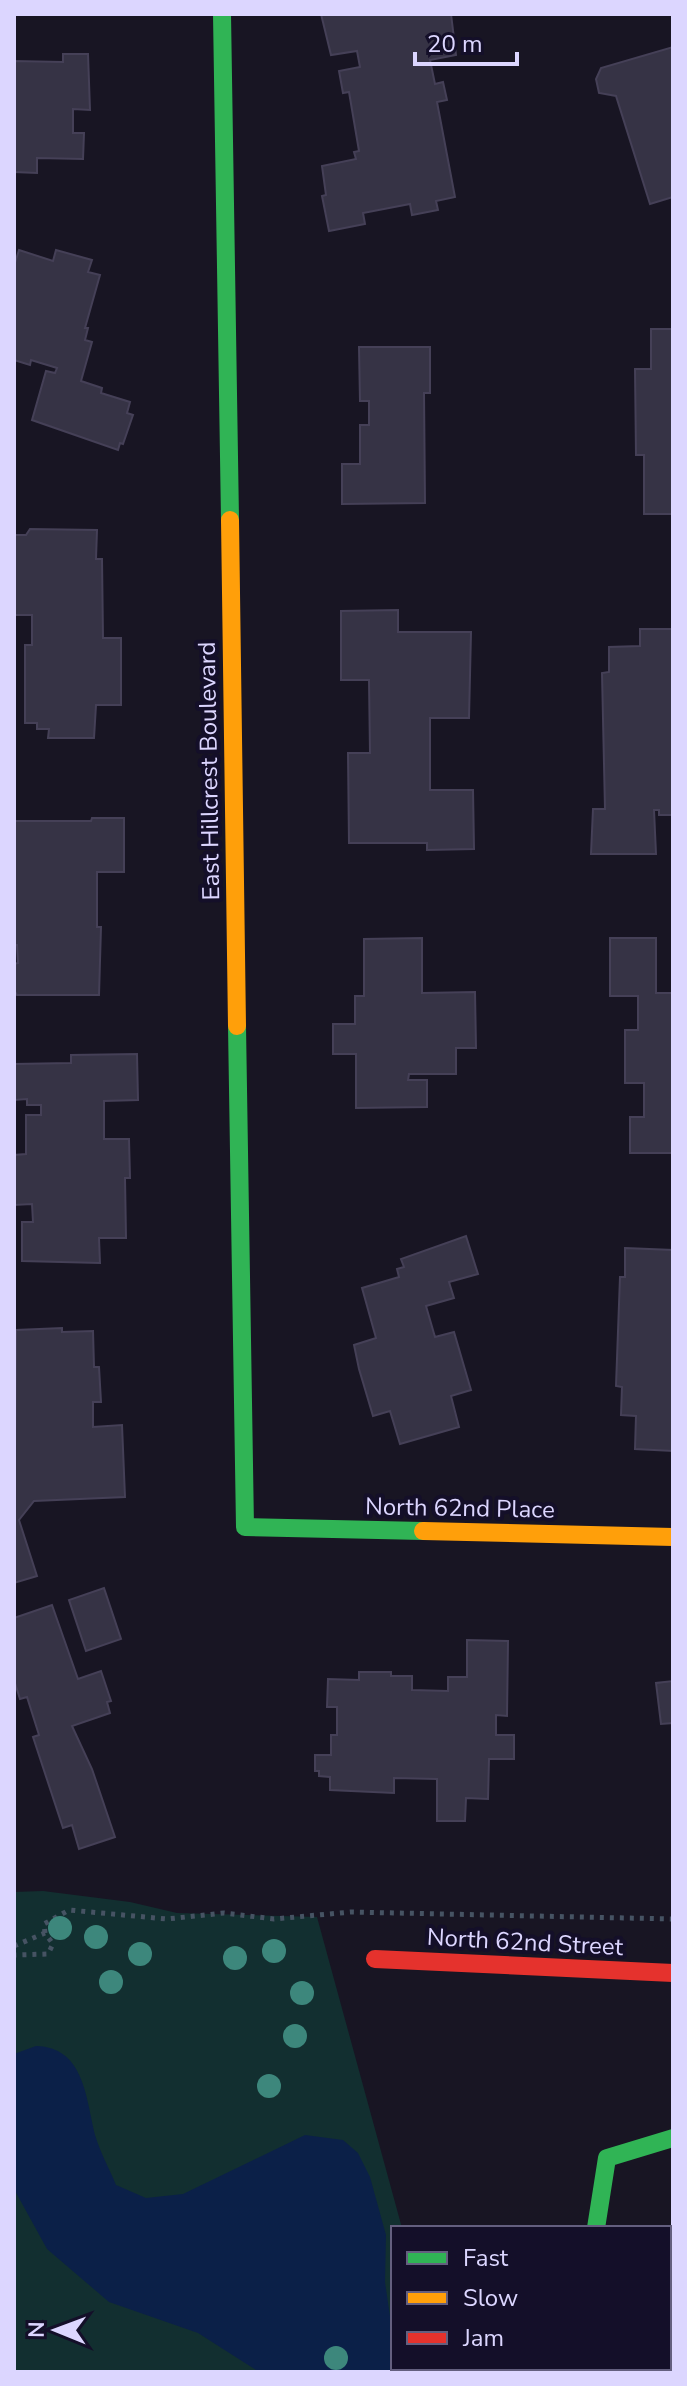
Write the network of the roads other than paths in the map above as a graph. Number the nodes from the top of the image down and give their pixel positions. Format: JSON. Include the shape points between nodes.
{"nodes":[{"id":1,"x":222,"y":14,"type":"edge"},
{"id":2,"x":245,"y":1527,"type":"joint"},
{"id":3,"x":673,"y":1537,"type":"edge"},
{"id":4,"x":375,"y":1959,"type":"dead end"},
{"id":5,"x":673,"y":1973,"type":"edge"},
{"id":6,"x":673,"y":2138,"type":"edge"},
{"id":7,"x":596,"y":2226,"type":"edge"}],
"edges":[{"from":1,"to":2,"type":"street","name":"East Hillcrest Boulevard"},
{"from":2,"to":3,"type":"street","name":"North 62nd Place"},
{"from":4,"to":5,"type":"street","name":"North 62nd Street"},
{"from":6,"to":7,"type":"street","via":[[607,2158]]}]}
